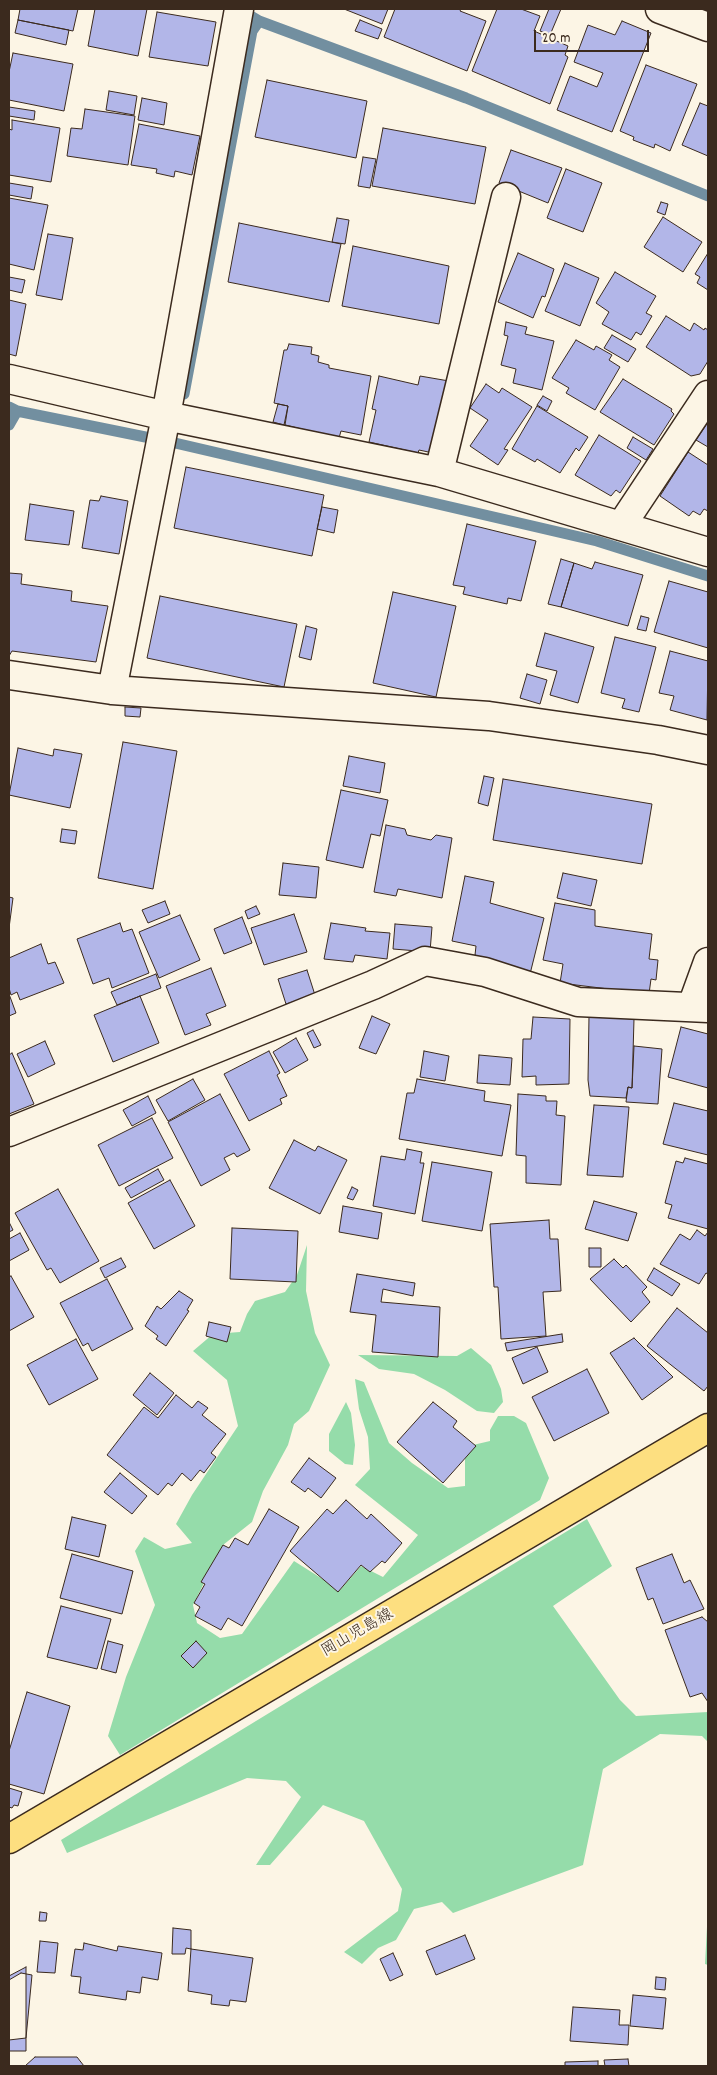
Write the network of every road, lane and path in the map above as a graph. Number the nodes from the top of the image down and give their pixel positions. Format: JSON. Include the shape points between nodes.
{"nodes":[{"id":1,"x":660,"y":9,"type":"edge"},
{"id":2,"x":238,"y":15,"type":"edge"},
{"id":3,"x":708,"y":27,"type":"edge"},
{"id":4,"x":506,"y":197,"type":"dead end"},
{"id":5,"x":9,"y":379,"type":"edge"},
{"id":6,"x":708,"y":394,"type":"edge"},
{"id":7,"x":163,"y":432,"type":"junction"},
{"id":8,"x":439,"y":472,"type":"junction"},
{"id":9,"x":621,"y":526,"type":"junction"},
{"id":10,"x":708,"y":552,"type":"edge"},
{"id":11,"x":9,"y":674,"type":"edge"},
{"id":12,"x":112,"y":690,"type":"junction"},
{"id":13,"x":708,"y":750,"type":"edge"},
{"id":14,"x":708,"y":962,"type":"edge"},
{"id":15,"x":700,"y":1007,"type":"edge"},
{"id":16,"x":9,"y":1132,"type":"edge"},
{"id":17,"x":708,"y":1428,"type":"edge"},
{"id":18,"x":9,"y":1839,"type":"edge"}],
"edges":[{"from":1,"to":3,"type":"street"},
{"from":2,"to":7,"type":"street"},
{"from":4,"to":8,"type":"street"},
{"from":5,"to":7,"type":"street"},
{"from":6,"to":9,"type":"street"},
{"from":7,"to":8,"type":"street"},
{"from":7,"to":12,"type":"street"},
{"from":8,"to":9,"type":"street"},
{"from":9,"to":10,"type":"street"},
{"from":11,"to":12,"type":"street"},
{"from":12,"to":13,"type":"street","via":[[489,716]]},
{"from":14,"to":15,"type":"street"},
{"from":15,"to":16,"type":"street","via":[[578,1002],[485,972],[425,961]]},
{"from":17,"to":18,"type":"main road","name":"岡山児島線"}]}
